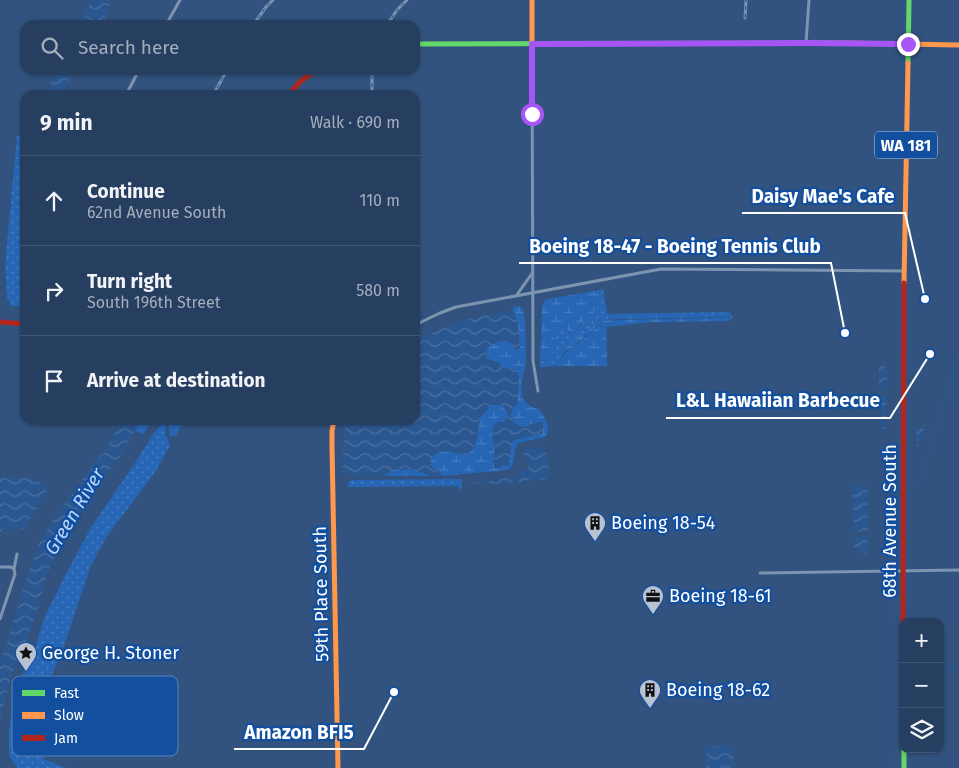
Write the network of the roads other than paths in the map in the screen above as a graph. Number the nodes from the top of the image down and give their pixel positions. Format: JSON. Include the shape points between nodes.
{"nodes":[{"id":1,"x":180,"y":0,"type":"edge"},
{"id":2,"x":532,"y":0,"type":"edge"},
{"id":3,"x":810,"y":0,"type":"edge"},
{"id":4,"x":909,"y":0,"type":"edge"},
{"id":5,"x":169,"y":20,"type":"edge"},
{"id":6,"x":806,"y":43,"type":"junction"},
{"id":7,"x":420,"y":44,"type":"edge"},
{"id":8,"x":532,"y":44,"type":"junction"},
{"id":9,"x":908,"y":44,"type":"junction"},
{"id":10,"x":959,"y":44,"type":"edge"},
{"id":11,"x":136,"y":75,"type":"edge"},
{"id":12,"x":308,"y":75,"type":"edge"},
{"id":13,"x":129,"y":90,"type":"edge"},
{"id":14,"x":292,"y":90,"type":"edge"},
{"id":15,"x":904,"y":271,"type":"junction"},
{"id":16,"x":533,"y":272,"type":"junction"},
{"id":17,"x":533,"y":292,"type":"junction"},
{"id":18,"x":516,"y":296,"type":"junction"},
{"id":19,"x":0,"y":322,"type":"edge"},
{"id":20,"x":420,"y":323,"type":"edge"},
{"id":21,"x":20,"y":324,"type":"edge"},
{"id":22,"x":538,"y":390,"type":"dead end"},
{"id":23,"x":333,"y":425,"type":"edge"},
{"id":24,"x":17,"y":554,"type":"dead end"},
{"id":25,"x":0,"y":567,"type":"edge"},
{"id":26,"x":14,"y":569,"type":"junction"},
{"id":27,"x":903,"y":570,"type":"junction"},
{"id":28,"x":959,"y":570,"type":"edge"},
{"id":29,"x":760,"y":573,"type":"dead end"},
{"id":30,"x":903,"y":618,"type":"edge"},
{"id":31,"x":0,"y":619,"type":"edge"},
{"id":32,"x":904,"y":753,"type":"edge"},
{"id":33,"x":338,"y":768,"type":"edge"},
{"id":34,"x":904,"y":768,"type":"edge"}],
"edges":[{"from":1,"to":5,"type":"street"},
{"from":2,"to":8,"type":"main road"},
{"from":3,"to":6,"type":"street"},
{"from":4,"to":9,"type":"main road","name":"68th Avenue South","number":"WA 181"},
{"from":6,"to":8,"type":"main road"},
{"from":6,"to":9,"type":"main road"},
{"from":7,"to":8,"type":"main road"},
{"from":8,"to":16,"type":"street"},
{"from":9,"to":10,"type":"main road"},
{"from":9,"to":15,"type":"main road","name":"68th Avenue South","number":"WA 181"},
{"from":11,"to":13,"type":"street"},
{"from":12,"to":14,"type":"main road"},
{"from":15,"to":17,"type":"street","via":[[661,269]]},
{"from":15,"to":27,"type":"main road","name":"68th Avenue South","number":"WA 181"},
{"from":16,"to":17,"type":"street"},
{"from":16,"to":18,"type":"street"},
{"from":17,"to":18,"type":"street"},
{"from":17,"to":22,"type":"street","via":[[533,361]]},
{"from":18,"to":20,"type":"street","via":[[456,307]]},
{"from":19,"to":21,"type":"main road"},
{"from":23,"to":33,"type":"main road","name":"59th Place South"},
{"from":24,"to":26,"type":"street"},
{"from":25,"to":26,"type":"street"},
{"from":26,"to":31,"type":"street"},
{"from":27,"to":28,"type":"street"},
{"from":27,"to":29,"type":"street"},
{"from":27,"to":30,"type":"main road","name":"68th Avenue South","number":"WA 181"},
{"from":32,"to":34,"type":"main road"}]}
